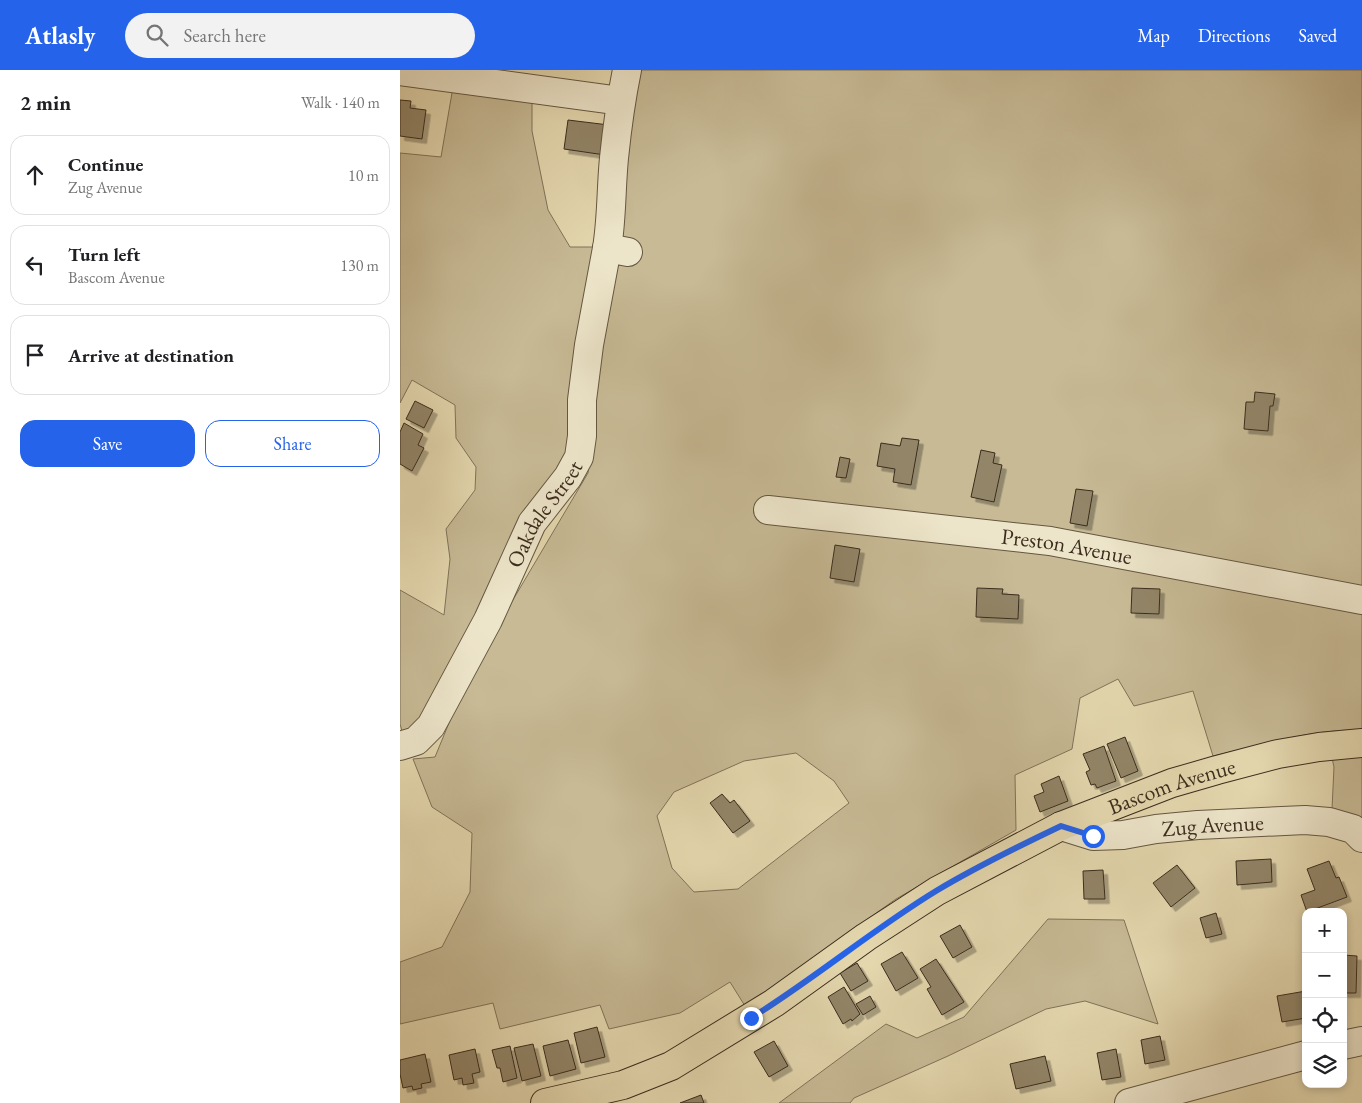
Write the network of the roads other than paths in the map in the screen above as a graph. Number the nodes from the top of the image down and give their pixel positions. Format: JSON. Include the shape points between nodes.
{"nodes":[{"id":1,"x":627,"y":70,"type":"edge"},
{"id":2,"x":400,"y":71,"type":"edge"},
{"id":3,"x":621,"y":101,"type":"junction"},
{"id":4,"x":768,"y":510,"type":"dead end"},
{"id":5,"x":1362,"y":600,"type":"edge"},
{"id":6,"x":1362,"y":743,"type":"edge"},
{"id":7,"x":400,"y":746,"type":"edge"},
{"id":8,"x":1061,"y":826,"type":"junction"},
{"id":9,"x":1362,"y":838,"type":"edge"},
{"id":10,"x":1362,"y":1042,"type":"edge"},
{"id":11,"x":1347,"y":1044,"type":"edge"},
{"id":12,"x":1302,"y":1056,"type":"edge"},
{"id":13,"x":545,"y":1103,"type":"edge"},
{"id":14,"x":1129,"y":1103,"type":"edge"}],
"edges":[{"from":1,"to":3,"type":"street","name":"Oakdale Street"},
{"from":2,"to":3,"type":"street"},
{"from":3,"to":7,"type":"street","name":"Oakdale Street","via":[[611,222],[617,250],[589,345],[579,457],[568,477],[532,523],[488,620],[431,726],[416,741]]},
{"from":4,"to":5,"type":"street","name":"Preston Avenue","via":[[1050,541]]},
{"from":6,"to":8,"type":"main road","name":"Bascom Avenue","via":[[1278,754],[1217,770],[1172,783]]},
{"from":8,"to":9,"type":"street","name":"Zug Avenue","via":[[1093,836],[1198,825],[1305,820],[1353,829]]},
{"from":8,"to":13,"type":"main road","name":"Bascom Avenue","via":[[936,890],[774,1003],[671,1066],[623,1085]]},
{"from":10,"to":11,"type":"street"},
{"from":12,"to":14,"type":"street"}]}
